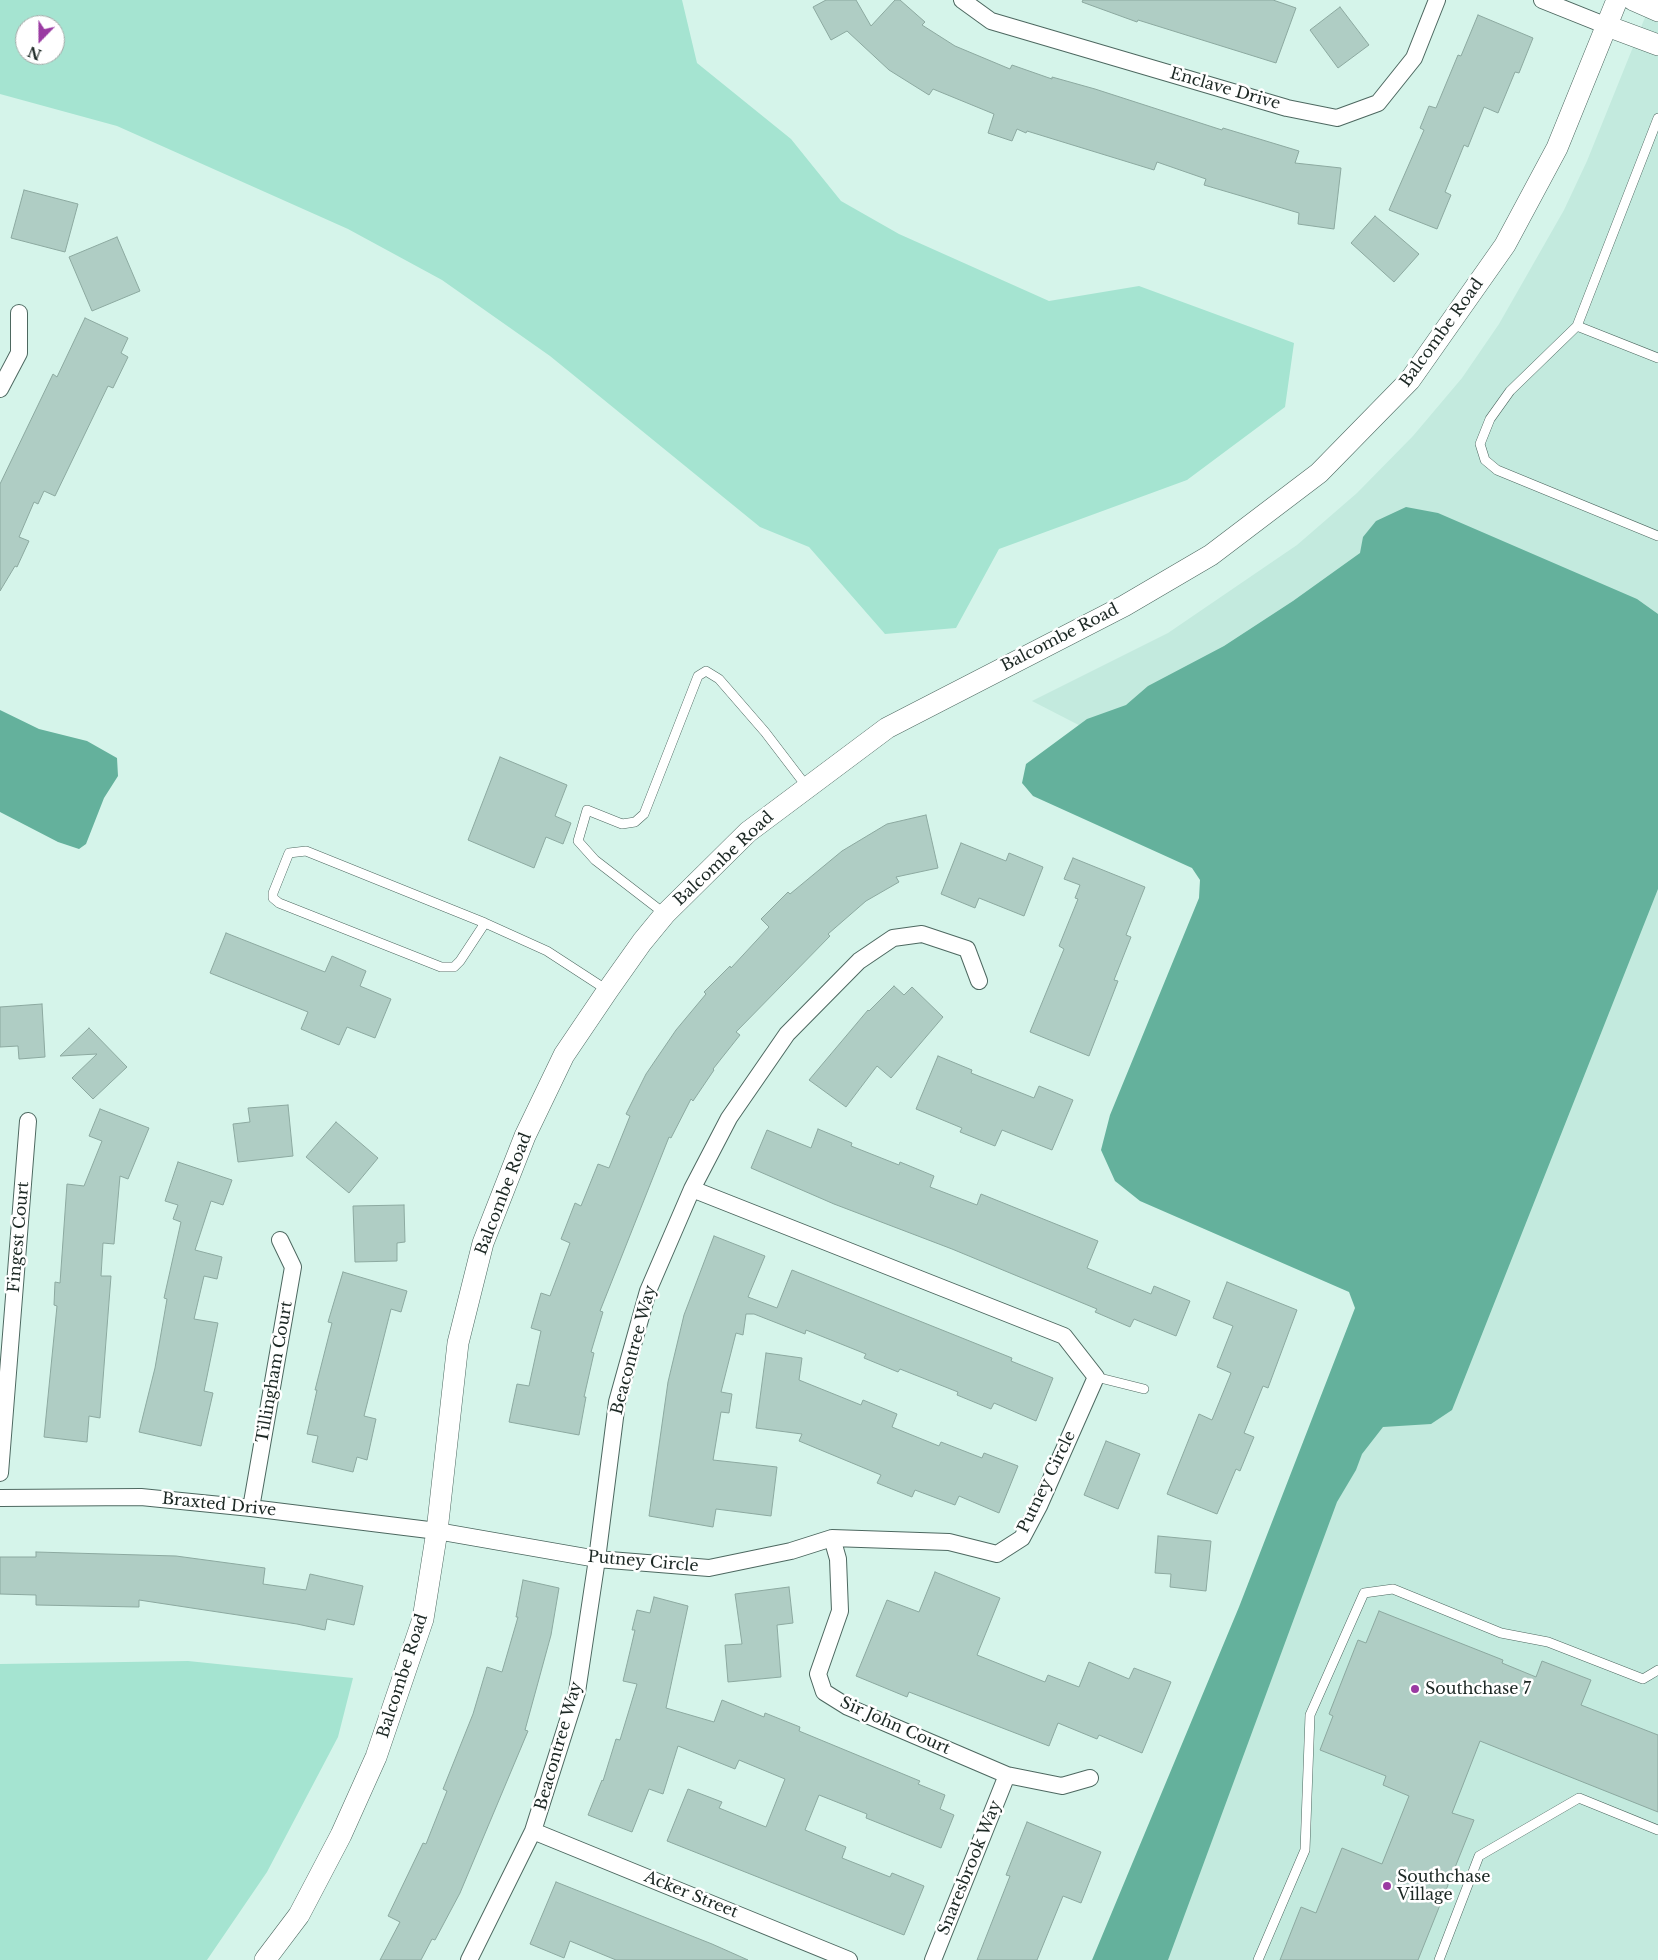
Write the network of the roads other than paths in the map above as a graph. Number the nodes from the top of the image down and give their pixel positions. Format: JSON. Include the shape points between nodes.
{"nodes":[{"id":1,"x":962,"y":0,"type":"edge"},
{"id":2,"x":1437,"y":0,"type":"edge"},
{"id":3,"x":1542,"y":0,"type":"edge"},
{"id":4,"x":1617,"y":0,"type":"edge"},
{"id":5,"x":1633,"y":0,"type":"edge"},
{"id":6,"x":1658,"y":11,"type":"edge"},
{"id":7,"x":1607,"y":26,"type":"junction"},
{"id":8,"x":1658,"y":46,"type":"edge"},
{"id":9,"x":1658,"y":118,"type":"edge"},
{"id":10,"x":19,"y":313,"type":"dead end"},
{"id":11,"x":1577,"y":326,"type":"junction"},
{"id":12,"x":1658,"y":358,"type":"edge"},
{"id":13,"x":0,"y":389,"type":"edge"},
{"id":14,"x":1658,"y":536,"type":"edge"},
{"id":15,"x":807,"y":786,"type":"junction"},
{"id":16,"x":666,"y":914,"type":"junction"},
{"id":17,"x":485,"y":923,"type":"junction"},
{"id":18,"x":979,"y":981,"type":"dead end"},
{"id":19,"x":608,"y":990,"type":"junction"},
{"id":20,"x":28,"y":1121,"type":"dead end"},
{"id":21,"x":692,"y":1189,"type":"junction"},
{"id":22,"x":280,"y":1240,"type":"dead end"},
{"id":23,"x":1096,"y":1377,"type":"junction"},
{"id":24,"x":1144,"y":1388,"type":"dead end"},
{"id":25,"x":0,"y":1473,"type":"edge"},
{"id":26,"x":0,"y":1498,"type":"edge"},
{"id":27,"x":251,"y":1508,"type":"junction"},
{"id":28,"x":437,"y":1531,"type":"junction"},
{"id":29,"x":832,"y":1538,"type":"junction"},
{"id":30,"x":597,"y":1560,"type":"junction"},
{"id":31,"x":1658,"y":1670,"type":"edge"},
{"id":32,"x":1007,"y":1775,"type":"junction"},
{"id":33,"x":1090,"y":1778,"type":"dead end"},
{"id":34,"x":1658,"y":1830,"type":"edge"},
{"id":35,"x":533,"y":1831,"type":"junction"},
{"id":36,"x":265,"y":1960,"type":"edge"},
{"id":37,"x":469,"y":1960,"type":"edge"},
{"id":38,"x":849,"y":1960,"type":"edge"},
{"id":39,"x":933,"y":1960,"type":"edge"},
{"id":40,"x":1258,"y":1960,"type":"edge"},
{"id":41,"x":1439,"y":1960,"type":"edge"}],
"edges":[{"from":1,"to":2,"type":"street","name":"Enclave Drive","via":[[991,22],[1287,108],[1337,118],[1378,103],[1414,58]]},
{"from":3,"to":7,"type":"street"},
{"from":4,"to":7,"type":"street","name":"Balcombe Road"},
{"from":5,"to":6,"type":"street"},
{"from":7,"to":8,"type":"street"},
{"from":7,"to":15,"type":"street","name":"Balcombe Road","via":[[1557,148],[1505,245],[1410,380],[1319,473],[1211,555],[1124,606],[887,728]]},
{"from":9,"to":11,"type":"lane"},
{"from":10,"to":13,"type":"street","via":[[19,353]]},
{"from":11,"to":12,"type":"lane"},
{"from":11,"to":14,"type":"lane","via":[[1510,391],[1490,419],[1480,444],[1486,460],[1497,470]]},
{"from":15,"to":16,"type":"street","name":"Balcombe Road","via":[[748,832]]},
{"from":15,"to":16,"type":"lane","via":[[719,679],[706,671],[698,676],[644,814],[635,822],[622,824],[587,810],[578,841],[595,860]]},
{"from":16,"to":19,"type":"street","name":"Balcombe Road"},
{"from":17,"to":17,"type":"lane","via":[[306,851],[289,853],[273,894],[278,903],[441,967],[454,967]]},
{"from":17,"to":19,"type":"lane","via":[[546,951]]},
{"from":18,"to":21,"type":"street","name":"Beacontree Way","via":[[967,949],[922,934],[892,938],[859,960],[787,1034],[729,1118]]},
{"from":19,"to":28,"type":"street","name":"Balcombe Road","via":[[564,1055],[526,1136],[483,1243],[458,1343]]},
{"from":20,"to":25,"type":"street","name":"Fingest Court"},
{"from":21,"to":23,"type":"street","via":[[1064,1336]]},
{"from":21,"to":30,"type":"street","name":"Beacontree Way","via":[[648,1291],[617,1402]]},
{"from":22,"to":27,"type":"street","name":"Tillingham Court","via":[[293,1267]]},
{"from":23,"to":24,"type":"lane"},
{"from":23,"to":29,"type":"street","name":"Putney Circle","via":[[1022,1538],[997,1554],[949,1542]]},
{"from":26,"to":27,"type":"street","name":"Braxted Drive","via":[[141,1498]]},
{"from":27,"to":28,"type":"street","name":"Braxted Drive"},
{"from":28,"to":30,"type":"street","name":"Putney Circle"},
{"from":28,"to":36,"type":"street","name":"Balcombe Road","via":[[423,1619],[376,1757],[341,1835],[299,1915]]},
{"from":29,"to":30,"type":"street","name":"Putney Circle","via":[[710,1568]]},
{"from":29,"to":32,"type":"street","name":"Sir John Court","via":[[838,1559],[840,1611],[818,1674],[824,1692],[848,1707]]},
{"from":30,"to":35,"type":"street","name":"Beacontree Way","via":[[577,1692]]},
{"from":31,"to":40,"type":"lane","via":[[1643,1679],[1548,1642],[1501,1633],[1393,1589],[1364,1593],[1310,1715],[1305,1850]]},
{"from":32,"to":33,"type":"street","name":"Sir John Court","via":[[1062,1786]]},
{"from":32,"to":39,"type":"street","name":"Snaresbrook Way"},
{"from":34,"to":41,"type":"lane","via":[[1579,1798],[1479,1856]]},
{"from":35,"to":37,"type":"street","name":"Beacontree Way"},
{"from":35,"to":38,"type":"street","name":"Acker Street"}]}
